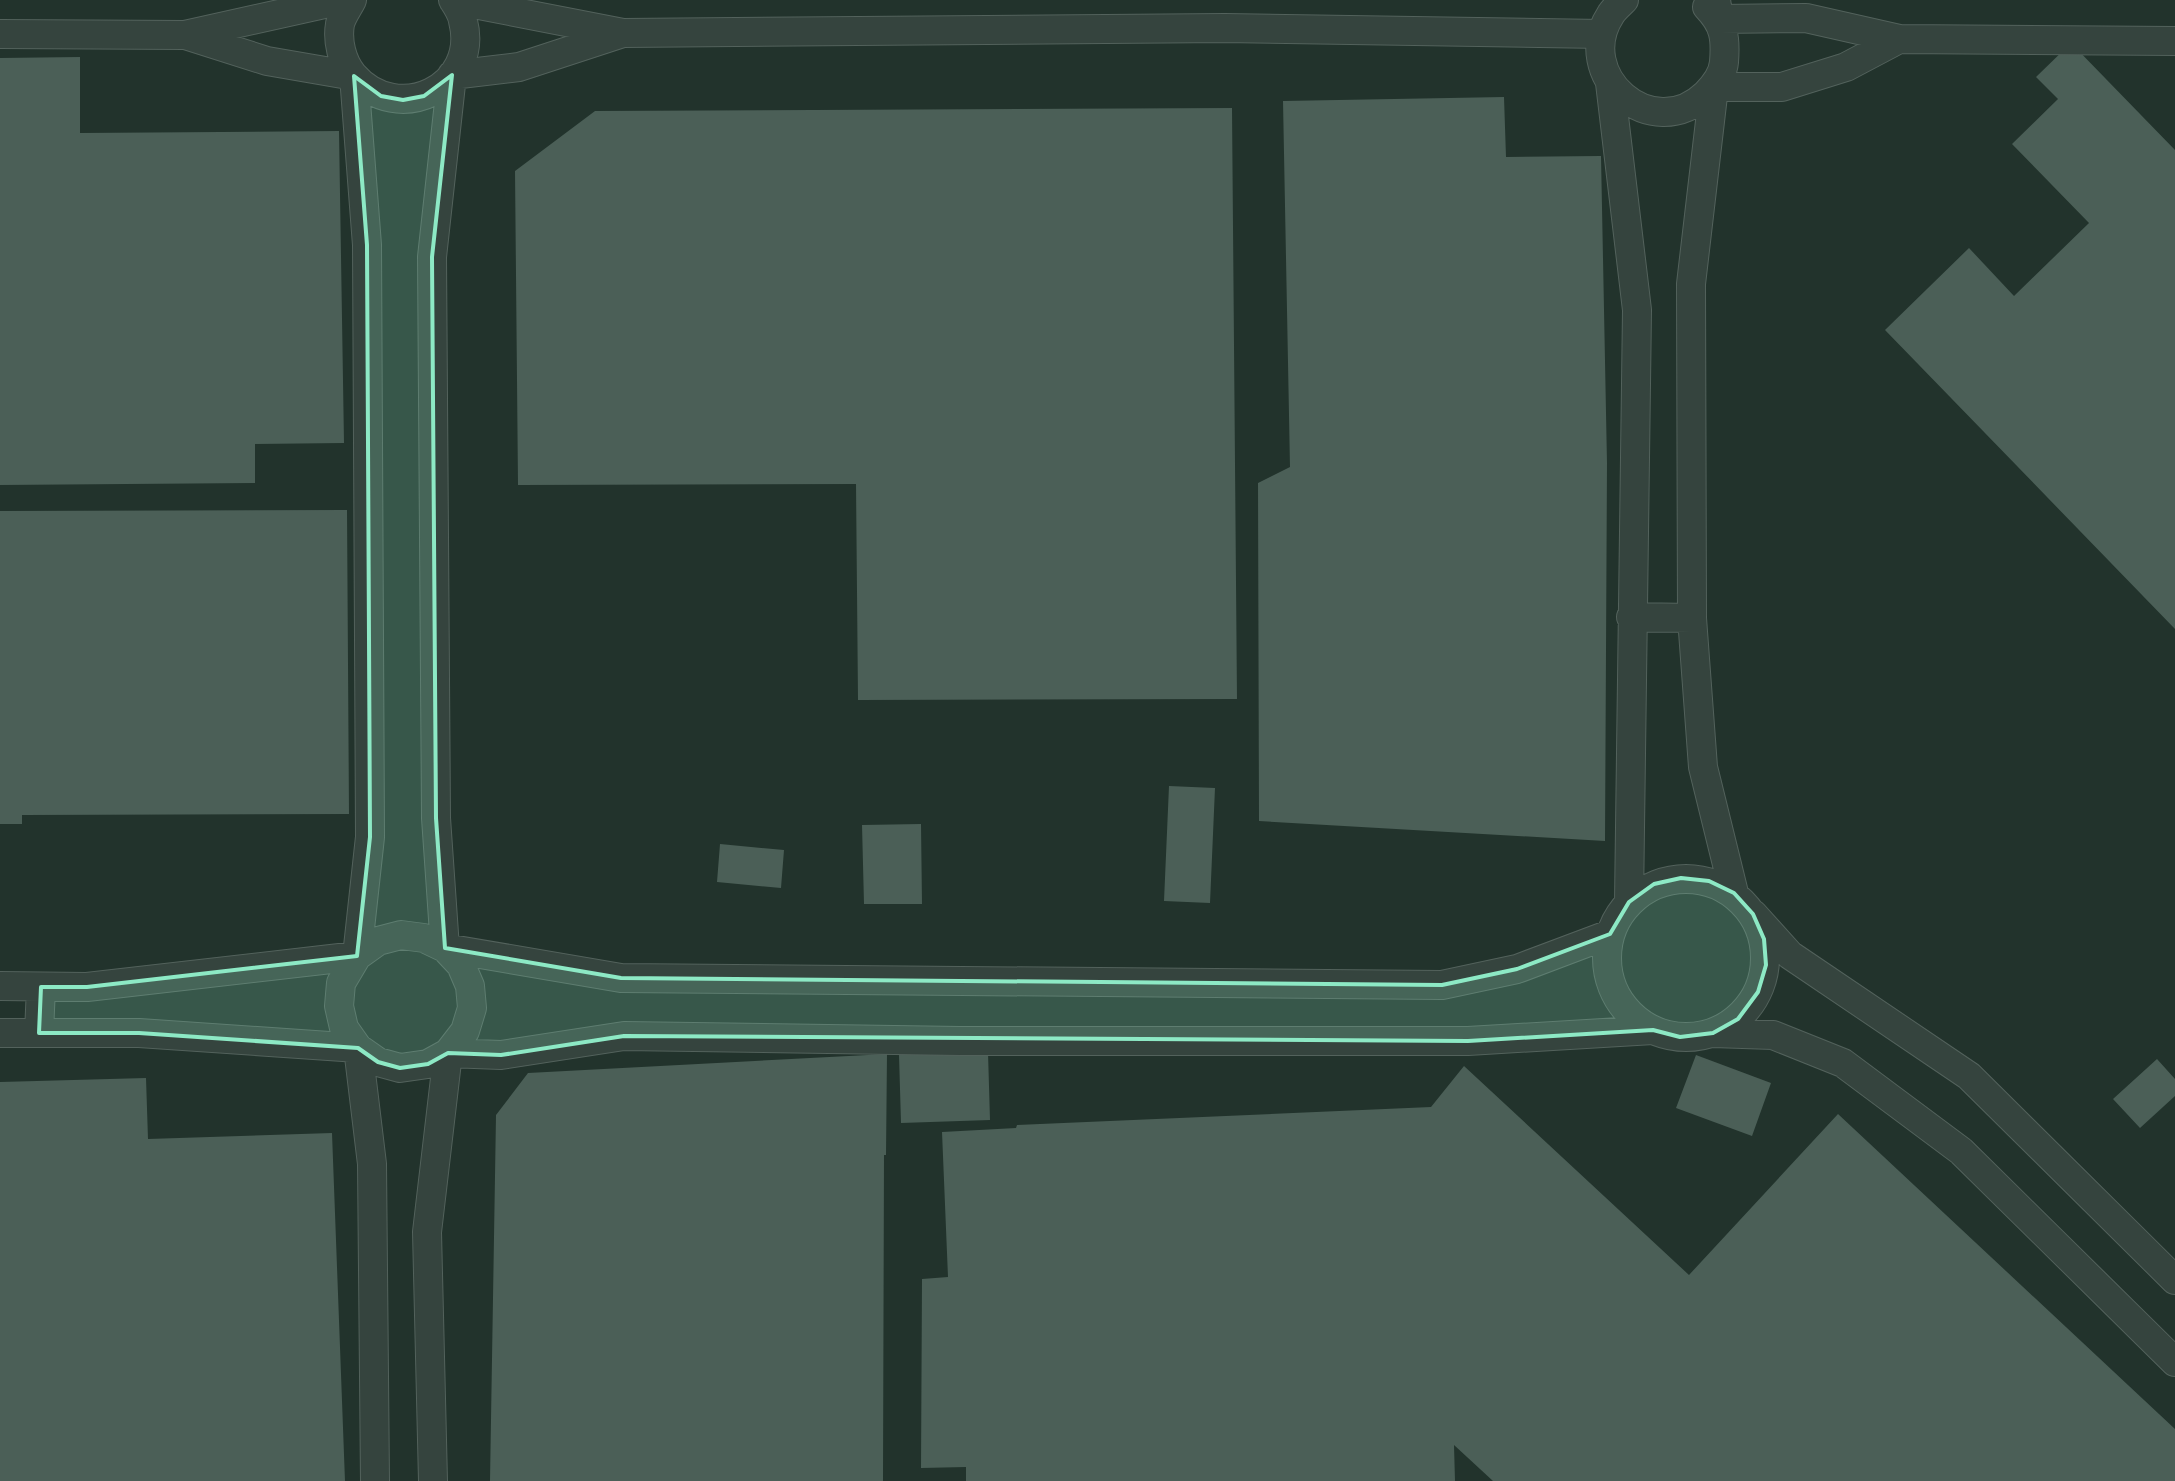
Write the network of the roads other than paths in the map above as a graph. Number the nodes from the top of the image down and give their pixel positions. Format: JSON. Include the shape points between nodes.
{"nodes":[{"id":1,"x":342,"y":0,"type":"edge"},
{"id":2,"x":352,"y":0,"type":"edge"},
{"id":3,"x":453,"y":0,"type":"edge"},
{"id":4,"x":1624,"y":0,"type":"edge"},
{"id":5,"x":1712,"y":6,"type":"edge"},
{"id":6,"x":623,"y":33,"type":"junction"},
{"id":7,"x":0,"y":34,"type":"edge"},
{"id":8,"x":1602,"y":34,"type":"junction"},
{"id":9,"x":185,"y":35,"type":"junction"},
{"id":10,"x":1899,"y":39,"type":"junction"},
{"id":11,"x":2175,"y":41,"type":"edge"},
{"id":12,"x":452,"y":75,"type":"junction"},
{"id":13,"x":354,"y":76,"type":"junction"},
{"id":14,"x":1610,"y":83,"type":"junction"},
{"id":15,"x":1714,"y":87,"type":"junction"},
{"id":16,"x":1631,"y":617,"type":"junction"},
{"id":17,"x":1692,"y":618,"type":"junction"},
{"id":18,"x":1734,"y":894,"type":"junction"},
{"id":19,"x":1628,"y":902,"type":"junction"},
{"id":20,"x":1753,"y":914,"type":"junction"},
{"id":21,"x":1610,"y":934,"type":"junction"},
{"id":22,"x":445,"y":948,"type":"junction"},
{"id":23,"x":357,"y":956,"type":"junction"},
{"id":24,"x":0,"y":986,"type":"edge"},
{"id":25,"x":41,"y":987,"type":"junction"},
{"id":26,"x":1653,"y":1030,"type":"junction"},
{"id":27,"x":0,"y":1033,"type":"edge"},
{"id":28,"x":39,"y":1033,"type":"junction"},
{"id":29,"x":1713,"y":1033,"type":"junction"},
{"id":30,"x":358,"y":1048,"type":"junction"},
{"id":31,"x":448,"y":1053,"type":"junction"},
{"id":32,"x":2175,"y":1280,"type":"edge"},
{"id":33,"x":2175,"y":1362,"type":"edge"},
{"id":34,"x":375,"y":1481,"type":"edge"},
{"id":35,"x":432,"y":1481,"type":"edge"}],
"edges":[{"from":1,"to":9,"type":"street"},
{"from":2,"to":13,"type":"street","via":[[340,24],[340,46],[347,67]]},
{"from":3,"to":6,"type":"street"},
{"from":3,"to":12,"type":"street","via":[[463,20],[465,40],[461,61]]},
{"from":4,"to":8,"type":"street","via":[[1611,14]]},
{"from":5,"to":10,"type":"street","via":[[1806,18]]},
{"from":5,"to":15,"type":"street","via":[[1726,40],[1724,67]]},
{"from":6,"to":8,"type":"street","via":[[1225,28]]},
{"from":6,"to":12,"type":"street","via":[[519,67]]},
{"from":7,"to":9,"type":"street"},
{"from":8,"to":14,"type":"street","via":[[1602,62]]},
{"from":9,"to":13,"type":"street","via":[[267,61]]},
{"from":10,"to":11,"type":"street"},
{"from":10,"to":15,"type":"street","via":[[1846,67],[1782,87]]},
{"from":12,"to":13,"type":"street","via":[[436,90],[403,100],[381,96]]},
{"from":12,"to":22,"type":"street","via":[[432,258],[436,818]]},
{"from":13,"to":23,"type":"street","via":[[367,245],[370,827]]},
{"from":14,"to":15,"type":"street","via":[[1625,99],[1641,108],[1662,112],[1677,111],[1697,102]]},
{"from":14,"to":16,"type":"street","via":[[1637,310]]},
{"from":15,"to":17,"type":"street","via":[[1691,284]]},
{"from":16,"to":17,"type":"street"},
{"from":16,"to":19,"type":"street"},
{"from":17,"to":18,"type":"street","via":[[1703,767]]},
{"from":18,"to":19,"type":"street","via":[[1709,881],[1681,878],[1654,884]]},
{"from":18,"to":20,"type":"street"},
{"from":19,"to":21,"type":"street"},
{"from":20,"to":29,"type":"street","via":[[1764,939],[1766,965],[1758,992],[1738,1019]]},
{"from":20,"to":32,"type":"street","via":[[1790,955],[1969,1076]]},
{"from":21,"to":22,"type":"street","via":[[1517,969],[1442,985],[621,978]]},
{"from":21,"to":26,"type":"street","via":[[1607,962],[1613,989],[1630,1013]]},
{"from":22,"to":23,"type":"street","via":[[424,938],[401,935],[378,941]]},
{"from":22,"to":31,"type":"street","via":[[461,965],[470,986],[472,1008],[466,1031]]},
{"from":23,"to":25,"type":"street","via":[[87,987]]},
{"from":23,"to":30,"type":"street","via":[[341,983],[339,1006],[344,1028]]},
{"from":24,"to":25,"type":"street"},
{"from":25,"to":28,"type":"street"},
{"from":26,"to":29,"type":"street","via":[[1680,1037]]},
{"from":26,"to":31,"type":"street","via":[[1468,1041],[960,1041],[624,1036],[501,1055]]},
{"from":27,"to":28,"type":"street"},
{"from":28,"to":30,"type":"street","via":[[139,1033]]},
{"from":29,"to":33,"type":"street","via":[[1773,1035],[1843,1063],[1961,1151]]},
{"from":30,"to":31,"type":"street","via":[[378,1062],[400,1068],[428,1064]]},
{"from":30,"to":34,"type":"street","via":[[372,1164]]},
{"from":31,"to":35,"type":"street","via":[[427,1232]]}]}
